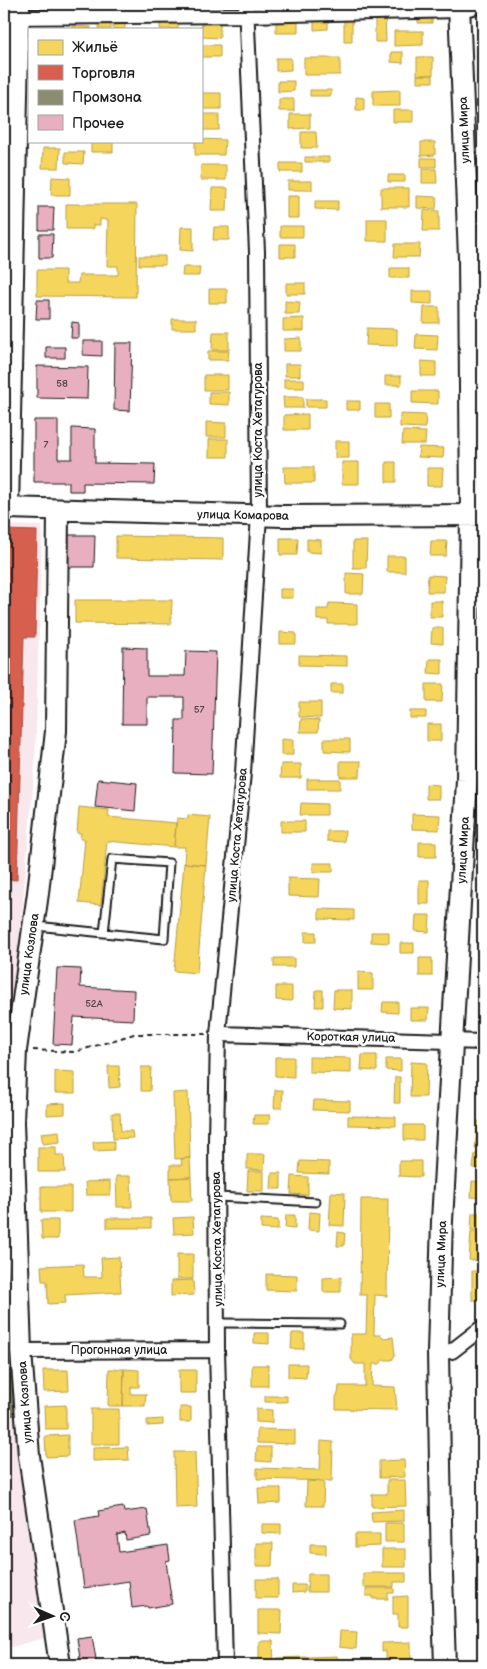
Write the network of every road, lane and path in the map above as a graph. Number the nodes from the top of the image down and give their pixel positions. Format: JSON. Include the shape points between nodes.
{"nodes":[{"id":1,"x":483,"y":6,"type":"edge"},
{"id":2,"x":459,"y":7,"type":"edge"},
{"id":3,"x":247,"y":11,"type":"edge"},
{"id":4,"x":15,"y":13,"type":"edge"},
{"id":5,"x":6,"y":508,"type":"edge"},
{"id":6,"x":58,"y":510,"type":"junction"},
{"id":7,"x":259,"y":515,"type":"junction"},
{"id":8,"x":477,"y":515,"type":"edge"},
{"id":9,"x":33,"y":926,"type":"junction"},
{"id":10,"x":104,"y":933,"type":"junction"},
{"id":11,"x":218,"y":1034,"type":"junction"},
{"id":12,"x":453,"y":1040,"type":"junction"},
{"id":13,"x":483,"y":1042,"type":"edge"},
{"id":14,"x":16,"y":1050,"type":"junction"},
{"id":15,"x":217,"y":1198,"type":"junction"},
{"id":16,"x":316,"y":1202,"type":"dead end"},
{"id":17,"x":218,"y":1323,"type":"junction"},
{"id":18,"x":340,"y":1324,"type":"dead end"},
{"id":19,"x":483,"y":1326,"type":"edge"},
{"id":20,"x":22,"y":1350,"type":"junction"},
{"id":21,"x":217,"y":1350,"type":"junction"},
{"id":22,"x":438,"y":1352,"type":"junction"},
{"id":23,"x":60,"y":1665,"type":"edge"},
{"id":24,"x":225,"y":1665,"type":"edge"},
{"id":25,"x":445,"y":1665,"type":"edge"}],
"edges":[{"from":1,"to":2,"type":"street"},
{"from":2,"to":3,"type":"street"},
{"from":2,"to":8,"type":"street","name":"улица Мира"},
{"from":3,"to":4,"type":"street"},
{"from":3,"to":7,"type":"street","name":"улица Коста Хетагурова","via":[[258,252]]},
{"from":4,"to":5,"type":"street"},
{"from":5,"to":6,"type":"street","name":"улица Комарова"},
{"from":6,"to":7,"type":"street","name":"улица Комарова"},
{"from":6,"to":9,"type":"street","name":"улица Козлова","via":[[56,731]]},
{"from":7,"to":8,"type":"street","name":"улица Комарова"},
{"from":7,"to":11,"type":"street","name":"улица Коста Хетагурова","via":[[243,773]]},
{"from":8,"to":12,"type":"street","name":"улица Мира"},
{"from":9,"to":10,"type":"lane"},
{"from":9,"to":14,"type":"street","name":"улица Козлова"},
{"from":10,"to":10,"type":"lane","via":[[112,859],[169,863],[164,939]]},
{"from":11,"to":12,"type":"street","name":"Короткая улица"},
{"from":11,"to":14,"type":"path","via":[[134,1034],[75,1052]]},
{"from":11,"to":15,"type":"street","name":"улица Коста Хетагурова"},
{"from":12,"to":13,"type":"street","name":"Короткая улица"},
{"from":12,"to":22,"type":"street","name":"улица Мира"},
{"from":14,"to":20,"type":"street","name":"улица Козлова","via":[[13,1122]]},
{"from":15,"to":16,"type":"lane"},
{"from":15,"to":17,"type":"street","name":"улица Коста Хетагурова"},
{"from":17,"to":18,"type":"lane"},
{"from":17,"to":21,"type":"street","name":"улица Коста Хетагурова"},
{"from":19,"to":22,"type":"street","via":[[452,1350]]},
{"from":20,"to":21,"type":"street","name":"Прогонная улица"},
{"from":20,"to":23,"type":"street","name":"улица Козлова","via":[[29,1456]]},
{"from":21,"to":24,"type":"street","name":"улица Коста Хетагурова"},
{"from":22,"to":25,"type":"street","name":"улица Мира"}]}
